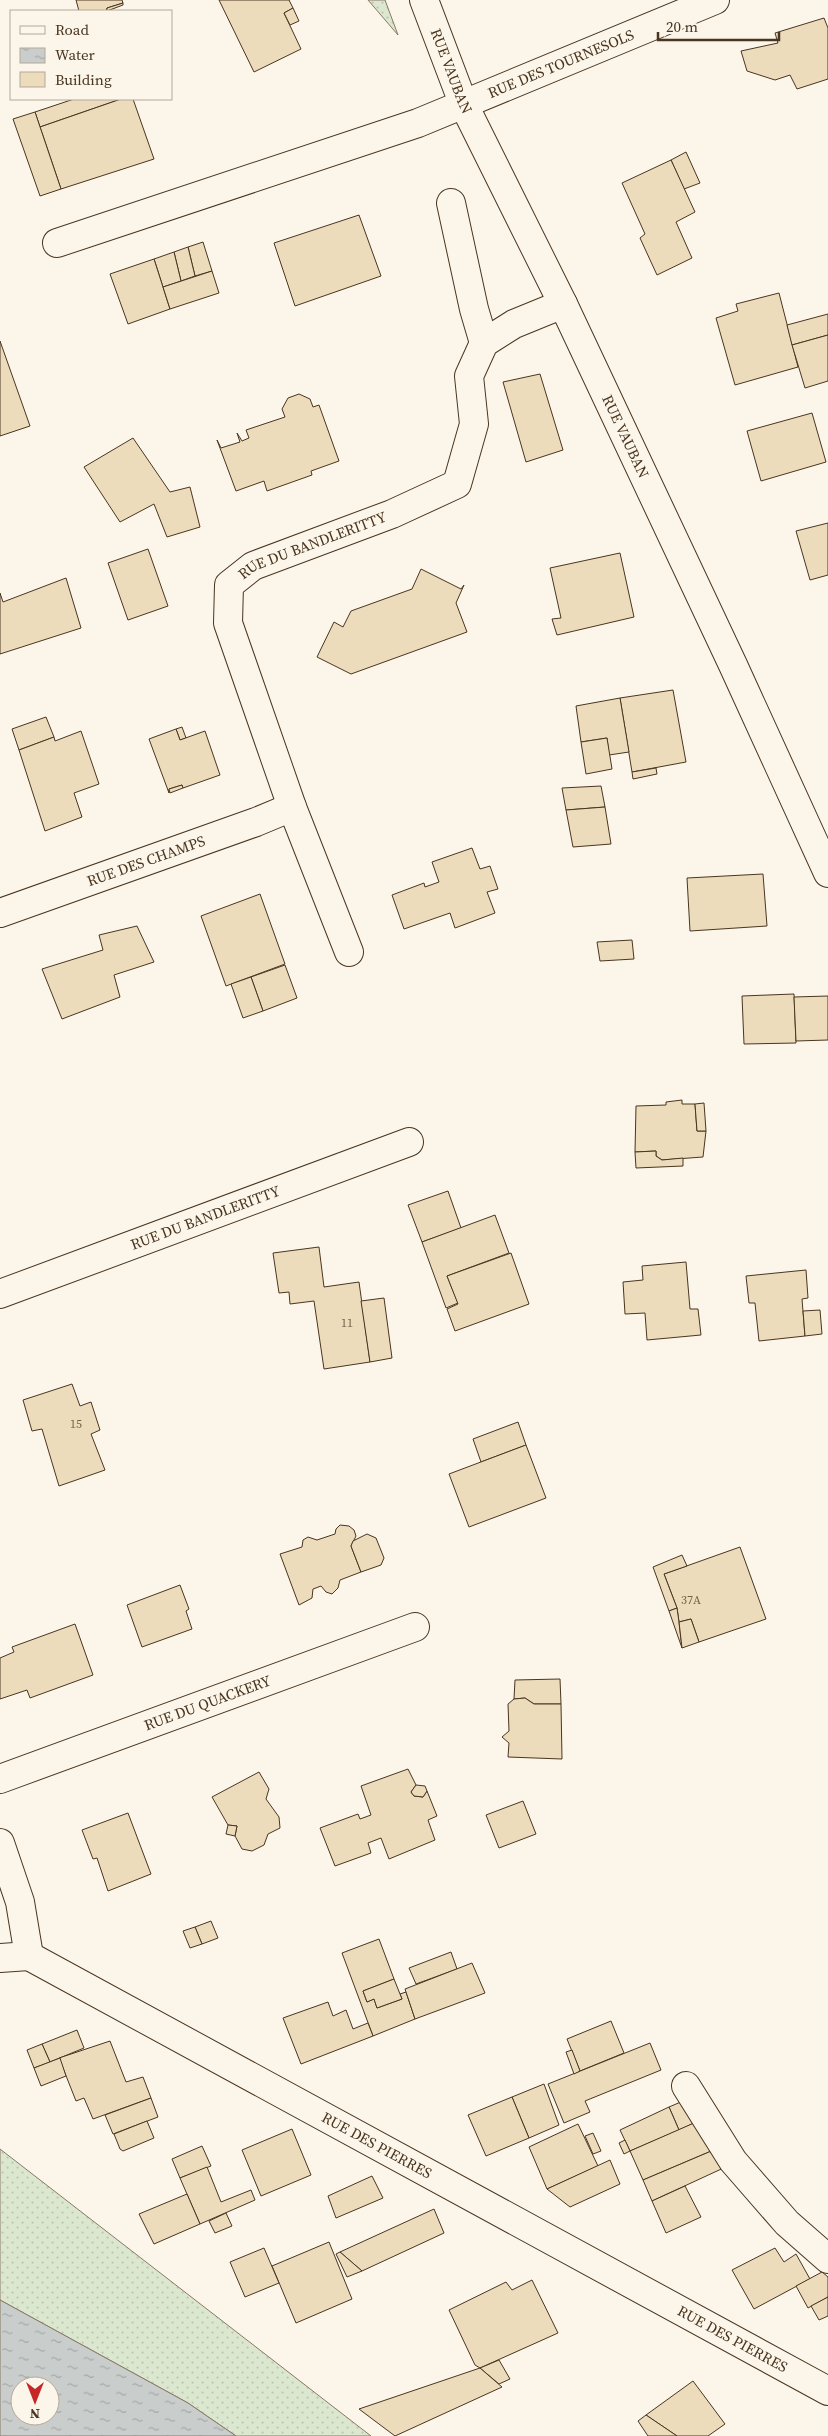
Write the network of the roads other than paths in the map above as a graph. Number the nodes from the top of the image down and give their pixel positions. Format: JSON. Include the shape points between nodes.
{"nodes":[{"id":1,"x":424,"y":0,"type":"edge"},
{"id":2,"x":715,"y":0,"type":"edge"},
{"id":3,"x":463,"y":103,"type":"junction"},
{"id":4,"x":451,"y":203,"type":"dead end"},
{"id":5,"x":57,"y":243,"type":"dead end"},
{"id":6,"x":563,"y":304,"type":"junction"},
{"id":7,"x":484,"y":342,"type":"junction"},
{"id":8,"x":292,"y":807,"type":"junction"},
{"id":9,"x":828,"y":873,"type":"edge"},
{"id":10,"x":0,"y":913,"type":"edge"},
{"id":11,"x":349,"y":952,"type":"dead end"},
{"id":12,"x":409,"y":1142,"type":"dead end"},
{"id":13,"x":0,"y":1294,"type":"edge"},
{"id":14,"x":415,"y":1627,"type":"dead end"},
{"id":15,"x":0,"y":1779,"type":"edge"},
{"id":16,"x":0,"y":1843,"type":"edge"},
{"id":17,"x":29,"y":1956,"type":"junction"},
{"id":18,"x":0,"y":1958,"type":"edge"},
{"id":19,"x":686,"y":2086,"type":"dead end"},
{"id":20,"x":828,"y":2259,"type":"edge"},
{"id":21,"x":828,"y":2392,"type":"edge"}],
"edges":[{"from":1,"to":3,"type":"street","name":"RUE VAUBAN"},
{"from":2,"to":3,"type":"street","name":"RUE DES TOURNESOLS"},
{"from":3,"to":5,"type":"street","name":"RUE DES TOURNESOLS","via":[[418,123]]},
{"from":3,"to":6,"type":"street","name":"RUE VAUBAN"},
{"from":4,"to":7,"type":"street"},
{"from":6,"to":7,"type":"street","via":[[514,324]]},
{"from":6,"to":9,"type":"street","name":"RUE VAUBAN"},
{"from":7,"to":8,"type":"street","name":"RUE DU BANDLERITTY","via":[[469,376],[474,424],[457,484],[392,514],[253,566],[229,585],[228,623]]},
{"from":8,"to":10,"type":"street","name":"RUE DES CHAMPS"},
{"from":8,"to":11,"type":"street","name":"RUE DU BANDLERITTY"},
{"from":12,"to":13,"type":"street","name":"RUE DU BANDLERITTY"},
{"from":14,"to":15,"type":"street","name":"RUE DU QUACKERY"},
{"from":16,"to":17,"type":"street","via":[[20,1902]]},
{"from":17,"to":18,"type":"street"},
{"from":17,"to":21,"type":"street","name":"RUE DES PIERRES"},
{"from":19,"to":20,"type":"street","via":[[733,2161],[787,2223]]}]}
